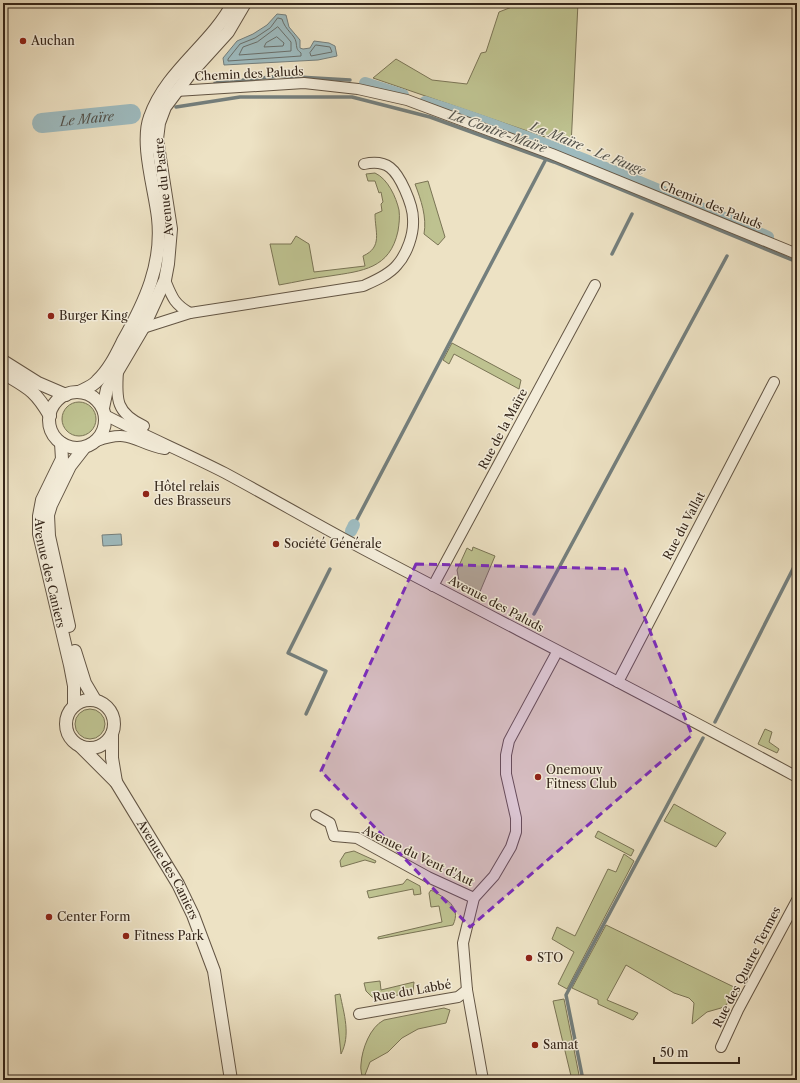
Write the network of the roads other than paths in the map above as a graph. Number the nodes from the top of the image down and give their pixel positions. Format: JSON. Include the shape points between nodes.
{"nodes":[{"id":1,"x":233,"y":3,"type":"edge"},
{"id":2,"x":245,"y":3,"type":"edge"},
{"id":3,"x":176,"y":91,"type":"junction"},
{"id":4,"x":364,"y":164,"type":"dead end"},
{"id":5,"x":797,"y":254,"type":"edge"},
{"id":6,"x":165,"y":280,"type":"junction"},
{"id":7,"x":595,"y":285,"type":"dead end"},
{"id":8,"x":190,"y":313,"type":"junction"},
{"id":9,"x":143,"y":328,"type":"junction"},
{"id":10,"x":3,"y":361,"type":"edge"},
{"id":11,"x":118,"y":369,"type":"junction"},
{"id":12,"x":3,"y":373,"type":"edge"},
{"id":13,"x":774,"y":382,"type":"dead end"},
{"id":14,"x":79,"y":392,"type":"junction"},
{"id":15,"x":66,"y":395,"type":"junction"},
{"id":16,"x":104,"y":412,"type":"junction"},
{"id":17,"x":50,"y":416,"type":"junction"},
{"id":18,"x":97,"y":441,"type":"junction"},
{"id":19,"x":61,"y":443,"type":"junction"},
{"id":20,"x":84,"y":448,"type":"junction"},
{"id":21,"x":185,"y":453,"type":"junction"},
{"id":22,"x":434,"y":586,"type":"junction"},
{"id":23,"x":557,"y":652,"type":"junction"},
{"id":24,"x":618,"y":682,"type":"junction"},
{"id":25,"x":95,"y":700,"type":"junction"},
{"id":26,"x":74,"y":706,"type":"junction"},
{"id":27,"x":112,"y":734,"type":"junction"},
{"id":28,"x":80,"y":746,"type":"junction"},
{"id":29,"x":797,"y":777,"type":"edge"},
{"id":30,"x":116,"y":782,"type":"junction"},
{"id":31,"x":316,"y":815,"type":"dead end"},
{"id":32,"x":474,"y":898,"type":"junction"},
{"id":33,"x":797,"y":900,"type":"edge"},
{"id":34,"x":467,"y":990,"type":"junction"},
{"id":35,"x":359,"y":1014,"type":"dead end"},
{"id":36,"x":721,"y":1047,"type":"dead end"},
{"id":37,"x":231,"y":1080,"type":"edge"},
{"id":38,"x":483,"y":1080,"type":"edge"}],
"edges":[{"from":1,"to":14,"type":"street","name":"Avenue du Pastre","via":[[217,28],[157,99],[150,117],[147,143],[159,219],[158,262],[144,304],[110,364],[97,382]]},
{"from":2,"to":3,"type":"street","name":"Avenue du Pastre","via":[[228,32]]},
{"from":3,"to":5,"type":"street","name":"Chemin des Paluds","via":[[304,83],[358,89],[407,100],[552,154]]},
{"from":3,"to":6,"type":"street","name":"Avenue du Pastre","via":[[159,122],[158,139],[171,229]]},
{"from":4,"to":8,"type":"street","via":[[380,163],[393,169],[410,200],[413,220],[409,245],[397,266],[363,286]]},
{"from":6,"to":8,"type":"street","via":[[174,301]]},
{"from":6,"to":9,"type":"street","name":"Avenue du Pastre"},
{"from":7,"to":22,"type":"street","name":"Rue de la Maïre"},
{"from":8,"to":9,"type":"street"},
{"from":9,"to":11,"type":"street","name":"Avenue du Pastre"},
{"from":10,"to":15,"type":"street","via":[[38,383]]},
{"from":11,"to":16,"type":"street","name":"Avenue du Pastre","via":[[107,389]]},
{"from":11,"to":21,"type":"street","name":"Avenue des Paluds","via":[[117,399],[123,412],[137,423],[167,437]]},
{"from":12,"to":17,"type":"street","via":[[32,391]]},
{"from":13,"to":24,"type":"street","name":"Rue du Vallat"},
{"from":14,"to":15,"type":"street"},
{"from":14,"to":16,"type":"street","via":[[93,397]]},
{"from":15,"to":17,"type":"street","via":[[55,403]]},
{"from":16,"to":18,"type":"street","via":[[104,431]]},
{"from":16,"to":21,"type":"street","name":"Avenue des Paluds"},
{"from":17,"to":19,"type":"street","via":[[51,431]]},
{"from":18,"to":20,"type":"street"},
{"from":18,"to":21,"type":"street","name":"Avenue des Paluds","via":[[111,436],[131,436],[162,449]]},
{"from":19,"to":20,"type":"street","via":[[72,448]]},
{"from":19,"to":26,"type":"street","name":"Avenue des Caniers","via":[[62,459],[42,500],[39,534],[70,665]]},
{"from":20,"to":25,"type":"street","name":"Avenue des Caniers","via":[[70,466],[48,515],[49,536],[78,663]]},
{"from":21,"to":22,"type":"street","name":"Avenue des Paluds"},
{"from":22,"to":23,"type":"street","name":"Avenue des Paluds","via":[[511,625]]},
{"from":23,"to":24,"type":"street","name":"Avenue des Paluds"},
{"from":23,"to":32,"type":"street","via":[[509,741],[506,774],[516,818],[516,832],[494,876]]},
{"from":24,"to":29,"type":"street","name":"Avenue des Paluds"},
{"from":25,"to":26,"type":"street","via":[[83,700]]},
{"from":25,"to":27,"type":"street","via":[[102,702],[112,713]]},
{"from":26,"to":28,"type":"street","via":[[68,713],[66,729]]},
{"from":27,"to":28,"type":"street","via":[[102,745],[95,748]]},
{"from":27,"to":30,"type":"street","name":"Avenue des Caniers"},
{"from":28,"to":30,"type":"street","name":"Avenue des Caniers"},
{"from":30,"to":37,"type":"street","name":"Avenue des Caniers","via":[[178,884],[200,932],[214,971]]},
{"from":31,"to":32,"type":"street","name":"Avenue du Vent d'Aut","via":[[330,823],[334,836],[357,838],[428,877]]},
{"from":32,"to":34,"type":"street","via":[[463,943]]},
{"from":33,"to":36,"type":"street","name":"Rue des Quatre Termes"},
{"from":34,"to":35,"type":"street","name":"Rue du Labbé","via":[[458,997]]},
{"from":34,"to":38,"type":"street"}]}
